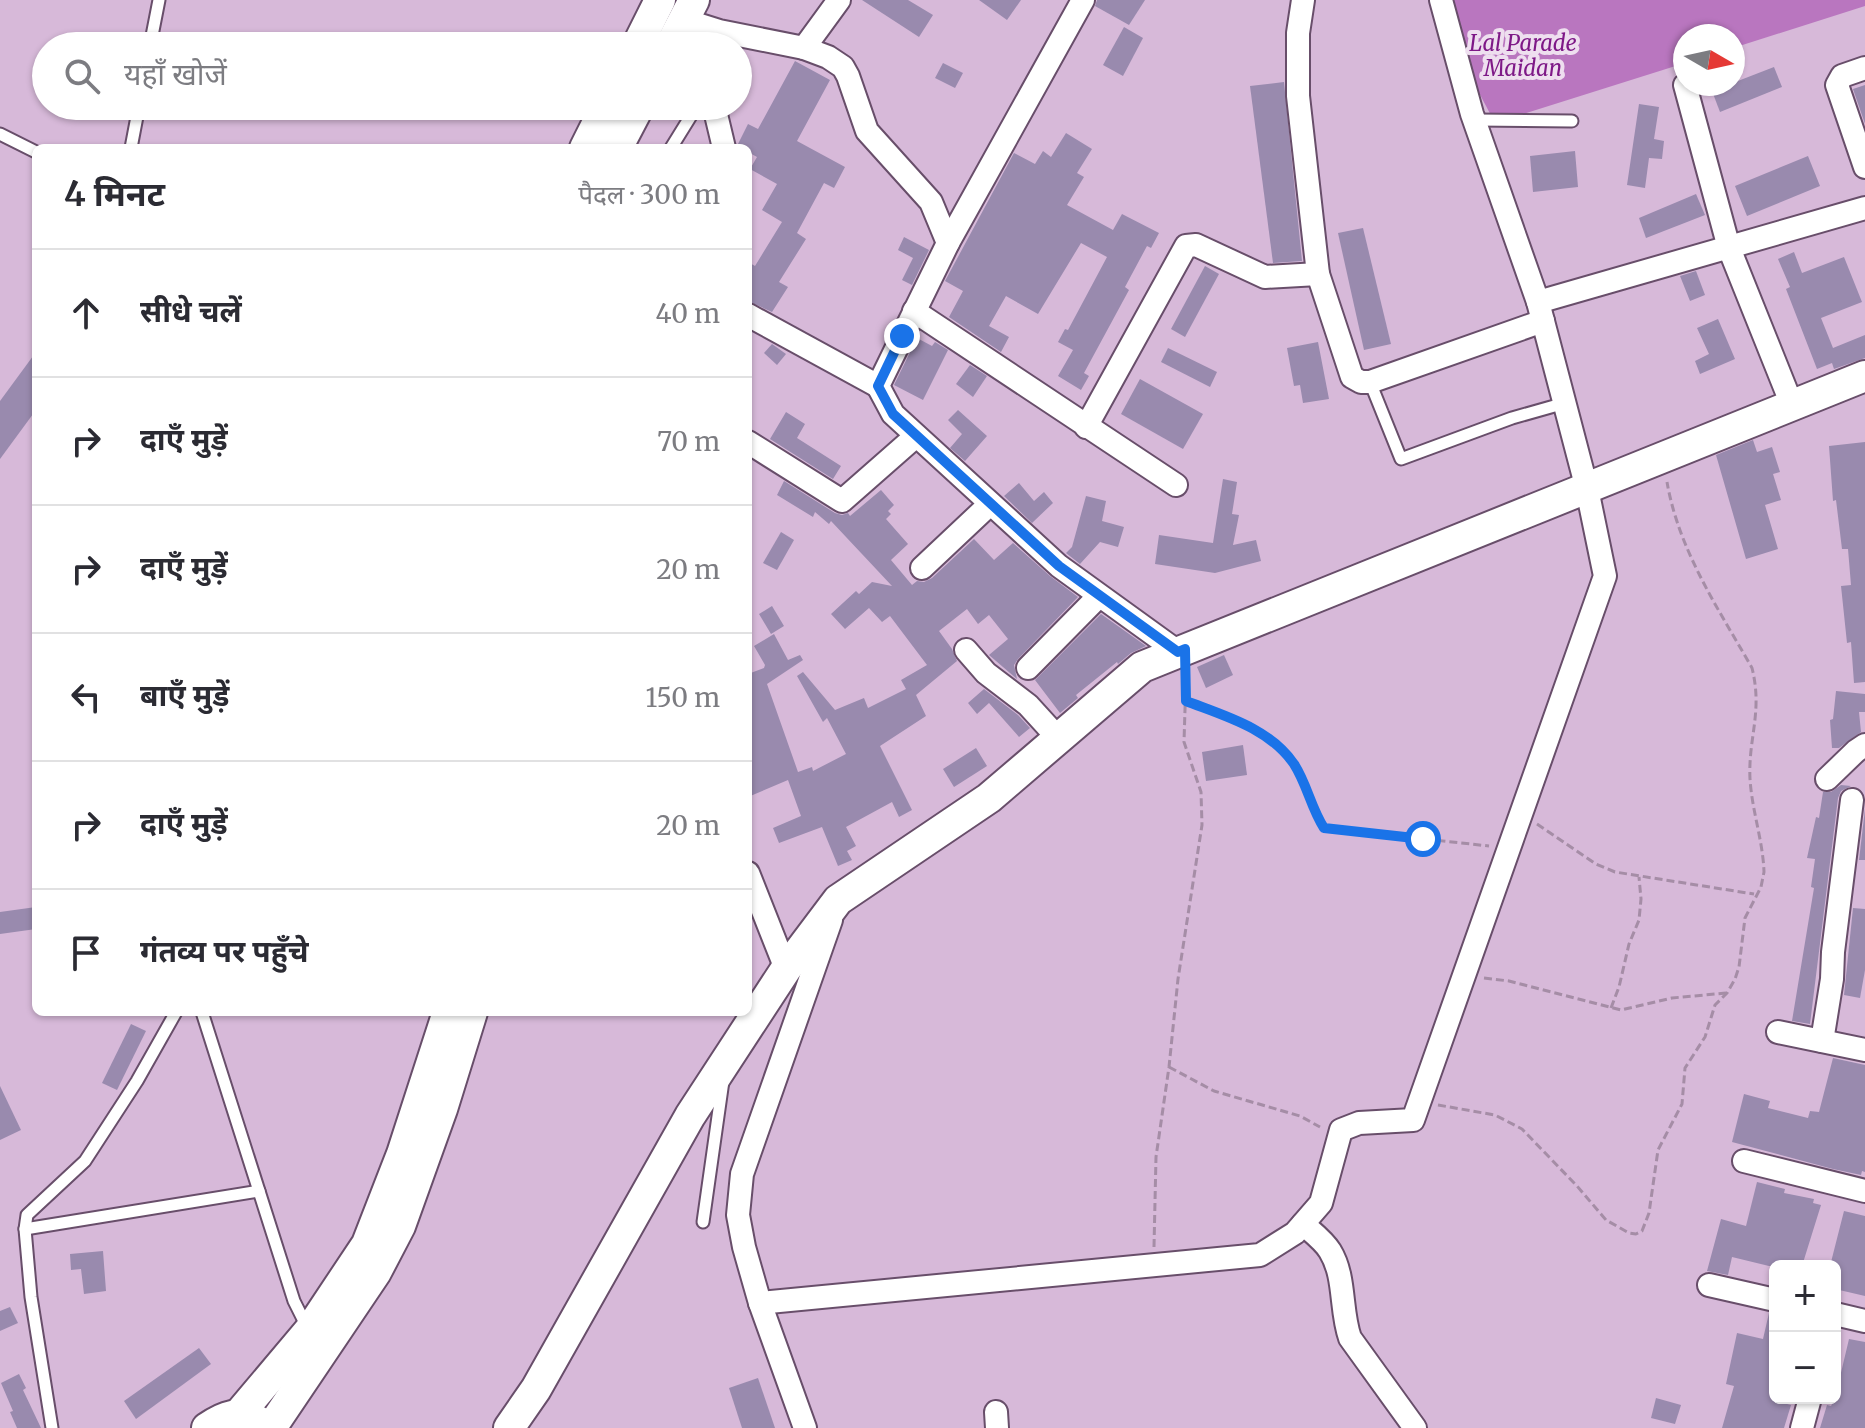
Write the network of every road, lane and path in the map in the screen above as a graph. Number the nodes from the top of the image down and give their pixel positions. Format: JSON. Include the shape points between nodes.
{"nodes":[{"id":1,"x":159,"y":0,"type":"edge"},
{"id":2,"x":660,"y":0,"type":"edge"},
{"id":3,"x":839,"y":0,"type":"edge"},
{"id":4,"x":1083,"y":0,"type":"edge"},
{"id":5,"x":1303,"y":0,"type":"edge"},
{"id":6,"x":1441,"y":0,"type":"edge"},
{"id":7,"x":683,"y":22,"type":"edge"},
{"id":8,"x":153,"y":32,"type":"edge"},
{"id":9,"x":644,"y":32,"type":"edge"},
{"id":10,"x":703,"y":32,"type":"edge"},
{"id":11,"x":752,"y":43,"type":"edge"},
{"id":12,"x":804,"y":48,"type":"junction"},
{"id":13,"x":1865,"y":68,"type":"edge"},
{"id":14,"x":1688,"y":96,"type":"edge"},
{"id":15,"x":136,"y":120,"type":"edge"},
{"id":16,"x":599,"y":120,"type":"edge"},
{"id":17,"x":632,"y":120,"type":"edge"},
{"id":18,"x":688,"y":120,"type":"edge"},
{"id":19,"x":717,"y":120,"type":"edge"},
{"id":20,"x":1476,"y":120,"type":"junction"},
{"id":21,"x":1572,"y":121,"type":"dead end"},
{"id":22,"x":0,"y":134,"type":"edge"},
{"id":23,"x":132,"y":144,"type":"edge"},
{"id":24,"x":587,"y":144,"type":"edge"},
{"id":25,"x":619,"y":144,"type":"edge"},
{"id":26,"x":673,"y":144,"type":"edge"},
{"id":27,"x":723,"y":144,"type":"edge"},
{"id":28,"x":32,"y":150,"type":"edge"},
{"id":29,"x":1865,"y":167,"type":"edge"},
{"id":30,"x":1865,"y":208,"type":"edge"},
{"id":31,"x":948,"y":243,"type":"junction"},
{"id":32,"x":1729,"y":248,"type":"junction"},
{"id":33,"x":1318,"y":274,"type":"junction"},
{"id":34,"x":914,"y":311,"type":"junction"},
{"id":35,"x":1540,"y":311,"type":"junction"},
{"id":36,"x":752,"y":317,"type":"edge"},
{"id":37,"x":1865,"y":376,"type":"edge"},
{"id":38,"x":1370,"y":382,"type":"junction"},
{"id":39,"x":878,"y":386,"type":"junction"},
{"id":40,"x":1565,"y":403,"type":"junction"},
{"id":41,"x":1792,"y":405,"type":"junction"},
{"id":42,"x":1086,"y":427,"type":"junction"},
{"id":43,"x":916,"y":436,"type":"junction"},
{"id":44,"x":752,"y":445,"type":"edge"},
{"id":45,"x":1663,"y":459,"type":"junction"},
{"id":46,"x":1176,"y":485,"type":"dead end"},
{"id":47,"x":1587,"y":489,"type":"junction"},
{"id":48,"x":990,"y":504,"type":"junction"},
{"id":49,"x":922,"y":568,"type":"dead end"},
{"id":50,"x":1099,"y":596,"type":"junction"},
{"id":51,"x":966,"y":650,"type":"dead end"},
{"id":52,"x":1181,"y":651,"type":"junction"},
{"id":53,"x":1028,"y":668,"type":"dead end"},
{"id":54,"x":1186,"y":701,"type":"junction"},
{"id":55,"x":1059,"y":739,"type":"junction"},
{"id":56,"x":1865,"y":745,"type":"edge"},
{"id":57,"x":1827,"y":779,"type":"dead end"},
{"id":58,"x":1852,"y":800,"type":"dead end"},
{"id":59,"x":1521,"y":813,"type":"junction"},
{"id":60,"x":1509,"y":848,"type":"junction"},
{"id":61,"x":1639,"y":877,"type":"junction"},
{"id":62,"x":752,"y":883,"type":"edge"},
{"id":63,"x":1756,"y":895,"type":"junction"},
{"id":64,"x":838,"y":900,"type":"junction"},
{"id":65,"x":786,"y":969,"type":"junction"},
{"id":66,"x":1464,"y":976,"type":"junction"},
{"id":67,"x":1727,"y":993,"type":"junction"},
{"id":68,"x":1611,"y":1009,"type":"junction"},
{"id":69,"x":174,"y":1016,"type":"edge"},
{"id":70,"x":203,"y":1016,"type":"edge"},
{"id":71,"x":447,"y":1016,"type":"edge"},
{"id":72,"x":471,"y":1016,"type":"edge"},
{"id":73,"x":1778,"y":1032,"type":"dead end"},
{"id":74,"x":1822,"y":1041,"type":"junction"},
{"id":75,"x":1865,"y":1050,"type":"edge"},
{"id":76,"x":726,"y":1061,"type":"junction"},
{"id":77,"x":1169,"y":1067,"type":"junction"},
{"id":78,"x":1419,"y":1103,"type":"junction"},
{"id":79,"x":1337,"y":1146,"type":"junction"},
{"id":80,"x":1744,"y":1161,"type":"dead end"},
{"id":81,"x":259,"y":1191,"type":"junction"},
{"id":82,"x":1865,"y":1191,"type":"edge"},
{"id":83,"x":703,"y":1222,"type":"dead end"},
{"id":84,"x":1303,"y":1224,"type":"junction"},
{"id":85,"x":25,"y":1229,"type":"junction"},
{"id":86,"x":1153,"y":1266,"type":"junction"},
{"id":87,"x":1709,"y":1285,"type":"dead end"},
{"id":88,"x":1769,"y":1299,"type":"edge"},
{"id":89,"x":760,"y":1303,"type":"junction"},
{"id":90,"x":1841,"y":1315,"type":"edge"},
{"id":91,"x":1865,"y":1321,"type":"edge"},
{"id":92,"x":309,"y":1331,"type":"junction"},
{"id":93,"x":1808,"y":1404,"type":"edge"},
{"id":94,"x":259,"y":1423,"type":"edge"},
{"id":95,"x":52,"y":1428,"type":"edge"},
{"id":96,"x":207,"y":1428,"type":"edge"},
{"id":97,"x":509,"y":1428,"type":"edge"},
{"id":98,"x":805,"y":1428,"type":"edge"},
{"id":99,"x":1415,"y":1428,"type":"edge"},
{"id":100,"x":1802,"y":1428,"type":"edge"}],
"edges":[{"from":1,"to":8,"type":"lane"},
{"from":2,"to":9,"type":"street"},
{"from":3,"to":12,"type":"street"},
{"from":4,"to":31,"type":"street"},
{"from":5,"to":33,"type":"street","via":[[1298,96]]},
{"from":6,"to":20,"type":"street"},
{"from":7,"to":10,"type":"street"},
{"from":11,"to":12,"type":"street"},
{"from":12,"to":31,"type":"street","via":[[843,67],[867,131],[931,202]]},
{"from":13,"to":29,"type":"street","via":[[1842,76],[1837,85]]},
{"from":14,"to":32,"type":"street"},
{"from":15,"to":23,"type":"lane"},
{"from":16,"to":24,"type":"street"},
{"from":17,"to":25,"type":"street"},
{"from":18,"to":26,"type":"lane"},
{"from":19,"to":27,"type":"street"},
{"from":20,"to":21,"type":"lane"},
{"from":20,"to":35,"type":"street"},
{"from":22,"to":28,"type":"lane"},
{"from":30,"to":32,"type":"street"},
{"from":31,"to":34,"type":"street"},
{"from":32,"to":35,"type":"street"},
{"from":32,"to":41,"type":"street"},
{"from":33,"to":38,"type":"street","via":[[1352,377]]},
{"from":33,"to":42,"type":"street","via":[[1265,277],[1196,245],[1186,246]]},
{"from":34,"to":39,"type":"street"},
{"from":34,"to":42,"type":"street"},
{"from":35,"to":38,"type":"street"},
{"from":35,"to":40,"type":"street"},
{"from":36,"to":39,"type":"street"},
{"from":37,"to":41,"type":"street"},
{"from":38,"to":40,"type":"lane","via":[[1401,459]]},
{"from":39,"to":43,"type":"street","via":[[893,414]]},
{"from":40,"to":47,"type":"street"},
{"from":41,"to":45,"type":"street"},
{"from":42,"to":46,"type":"street"},
{"from":43,"to":44,"type":"street","via":[[842,501]]},
{"from":43,"to":48,"type":"street"},
{"from":45,"to":47,"type":"street"},
{"from":45,"to":63,"type":"path","via":[[1684,545],[1752,668],[1758,691],[1750,776],[1764,872]]},
{"from":47,"to":52,"type":"street"},
{"from":47,"to":59,"type":"street","via":[[1605,576]]},
{"from":48,"to":49,"type":"street"},
{"from":48,"to":50,"type":"street"},
{"from":50,"to":52,"type":"street"},
{"from":50,"to":53,"type":"street"},
{"from":51,"to":55,"type":"street"},
{"from":52,"to":54,"type":"path"},
{"from":52,"to":55,"type":"street","via":[[1142,667]]},
{"from":54,"to":60,"type":"path","via":[[1260,731],[1279,747],[1328,829]]},
{"from":54,"to":77,"type":"path","via":[[1184,742],[1201,792],[1202,825]]},
{"from":55,"to":64,"type":"street","via":[[989,798]]},
{"from":56,"to":57,"type":"street"},
{"from":58,"to":74,"type":"street"},
{"from":59,"to":60,"type":"street"},
{"from":59,"to":61,"type":"path","via":[[1596,864]]},
{"from":60,"to":66,"type":"street"},
{"from":61,"to":63,"type":"path"},
{"from":61,"to":68,"type":"path","via":[[1639,920]]},
{"from":62,"to":65,"type":"street"},
{"from":63,"to":67,"type":"path","via":[[1745,918],[1739,967]]},
{"from":64,"to":65,"type":"street"},
{"from":64,"to":89,"type":"street","via":[[742,1174],[738,1215]]},
{"from":65,"to":76,"type":"street"},
{"from":66,"to":68,"type":"path","via":[[1509,981]]},
{"from":66,"to":78,"type":"street"},
{"from":67,"to":68,"type":"path"},
{"from":67,"to":78,"type":"path","via":[[1715,1005],[1705,1037],[1685,1068],[1682,1104],[1658,1150],[1649,1213],[1636,1234],[1606,1220],[1522,1129],[1495,1115]]},
{"from":69,"to":85,"type":"lane","via":[[85,1161],[27,1215]]},
{"from":70,"to":81,"type":"lane"},
{"from":71,"to":92,"type":"street","via":[[377,1223]]},
{"from":72,"to":94,"type":"street","via":[[400,1226],[376,1272]]},
{"from":73,"to":74,"type":"street"},
{"from":74,"to":75,"type":"street"},
{"from":76,"to":83,"type":"lane"},
{"from":76,"to":97,"type":"street"},
{"from":77,"to":79,"type":"path","via":[[1214,1091],[1310,1120]]},
{"from":77,"to":86,"type":"path","via":[[1155,1167]]},
{"from":78,"to":79,"type":"street","via":[[1413,1120],[1365,1122],[1341,1130]]},
{"from":79,"to":84,"type":"street","via":[[1321,1203]]},
{"from":80,"to":82,"type":"street"},
{"from":81,"to":85,"type":"lane"},
{"from":81,"to":92,"type":"lane","via":[[294,1301]]},
{"from":84,"to":86,"type":"street","via":[[1260,1255]]},
{"from":84,"to":99,"type":"street","via":[[1329,1248],[1338,1267],[1350,1338]]},
{"from":85,"to":95,"type":"lane"},
{"from":86,"to":89,"type":"street"},
{"from":87,"to":88,"type":"street"},
{"from":89,"to":98,"type":"street"},
{"from":90,"to":91,"type":"street"},
{"from":92,"to":94,"type":"street"},
{"from":93,"to":100,"type":"street"},
{"from":94,"to":96,"type":"street","via":[[224,1418]]}]}
